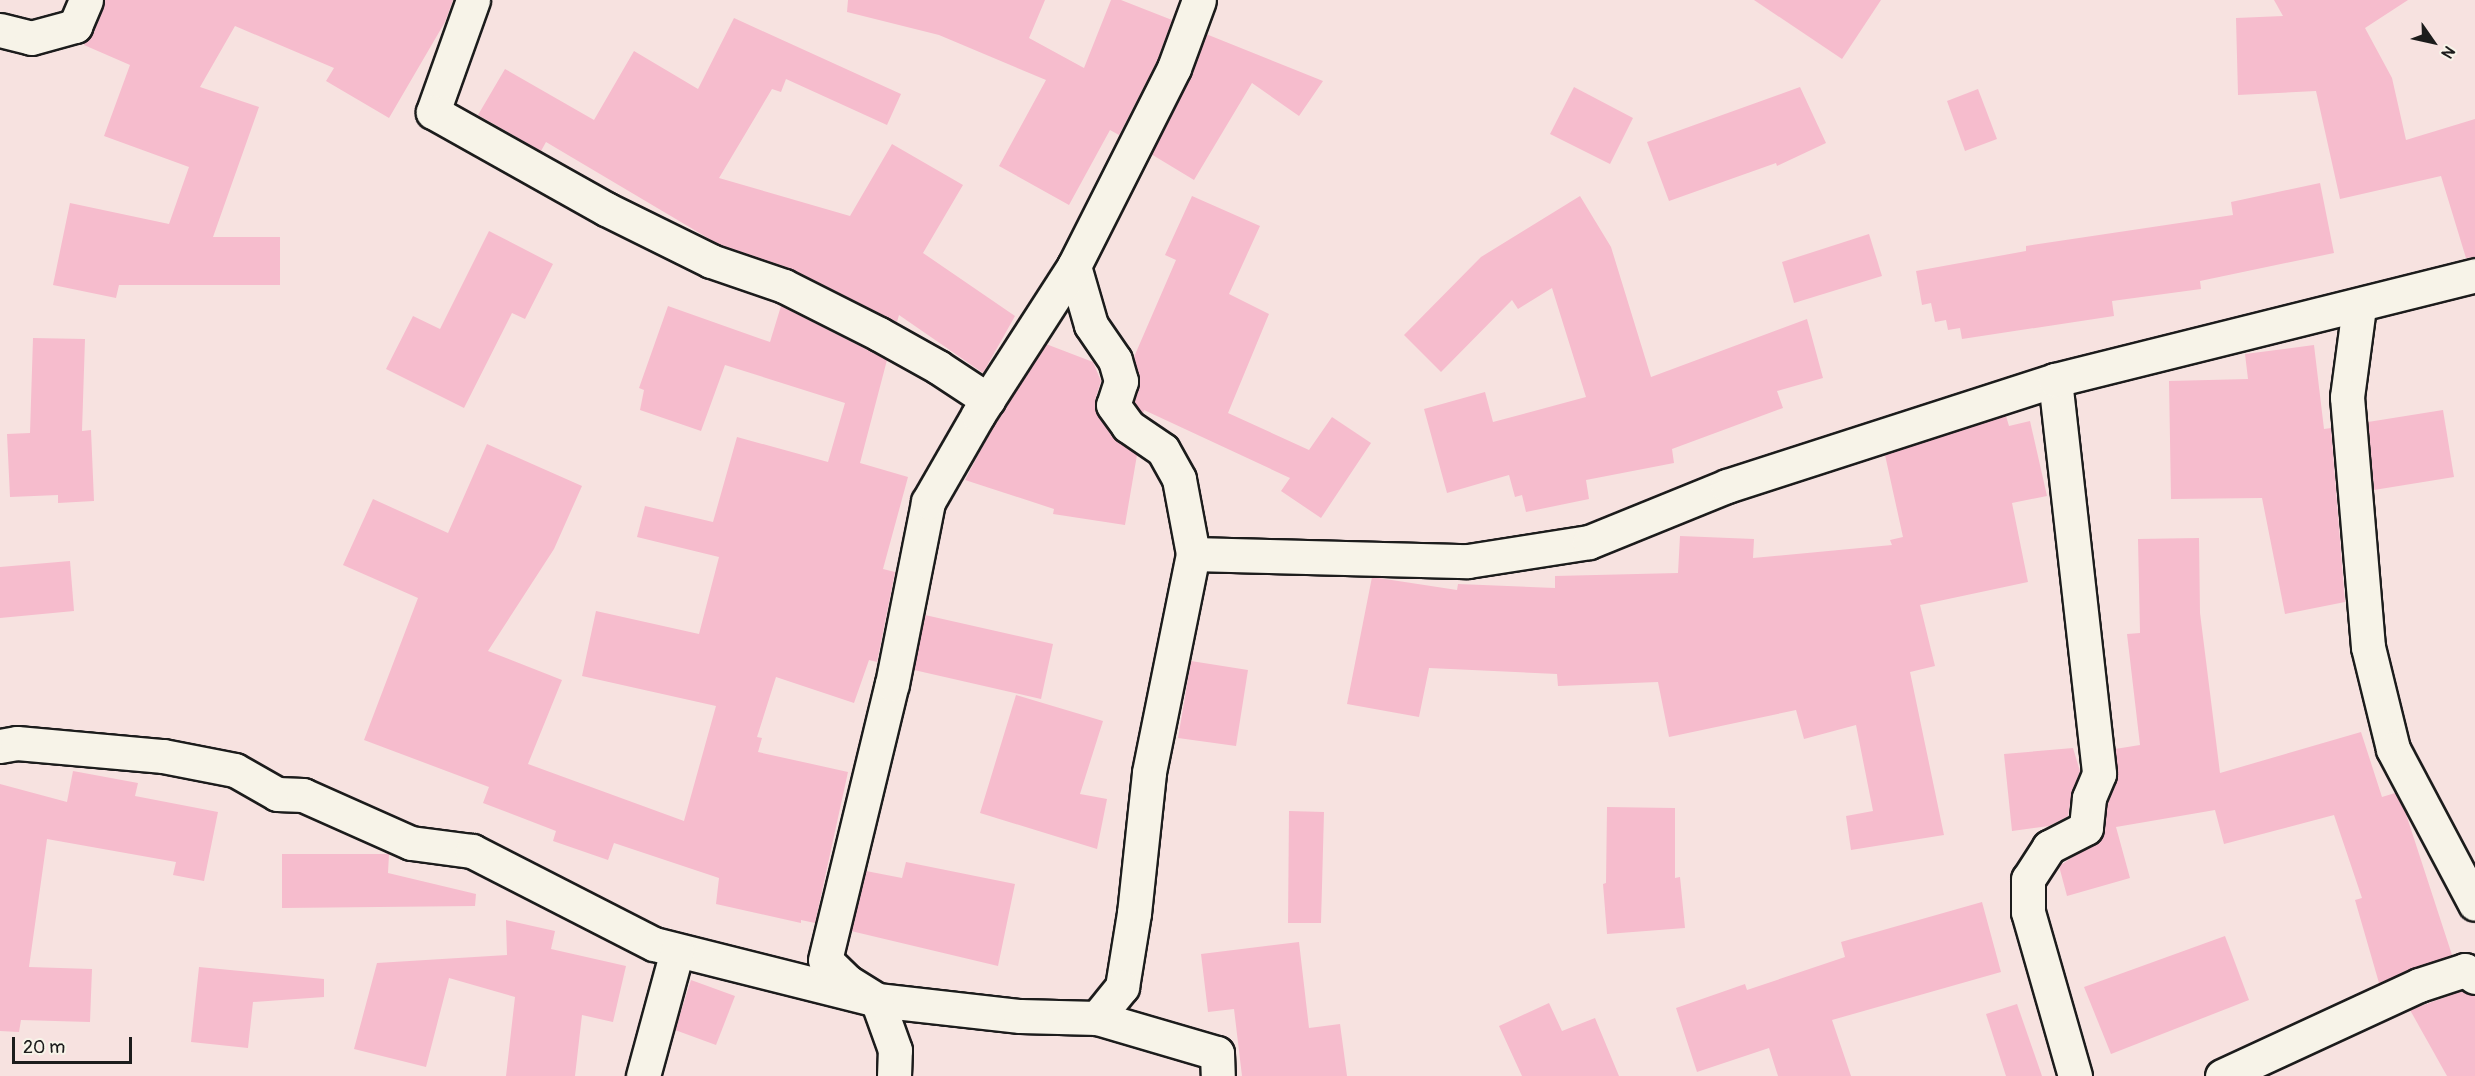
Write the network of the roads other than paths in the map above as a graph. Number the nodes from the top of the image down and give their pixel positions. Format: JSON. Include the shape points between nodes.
{"nodes":[{"id":1,"x":86,"y":0,"type":"edge"},
{"id":2,"x":473,"y":0,"type":"edge"},
{"id":3,"x":1198,"y":0,"type":"edge"},
{"id":4,"x":0,"y":30,"type":"edge"},
{"id":5,"x":1074,"y":266,"type":"junction"},
{"id":6,"x":2475,"y":275,"type":"edge"},
{"id":7,"x":2359,"y":307,"type":"junction"},
{"id":8,"x":2055,"y":380,"type":"junction"},
{"id":9,"x":988,"y":400,"type":"junction"},
{"id":10,"x":1193,"y":554,"type":"junction"},
{"id":11,"x":0,"y":746,"type":"edge"},
{"id":12,"x":2475,"y":904,"type":"edge"},
{"id":13,"x":677,"y":951,"type":"junction"},
{"id":14,"x":2475,"y":977,"type":"edge"},
{"id":15,"x":877,"y":1000,"type":"junction"},
{"id":16,"x":1097,"y":1018,"type":"junction"},
{"id":17,"x":644,"y":1076,"type":"edge"},
{"id":18,"x":894,"y":1076,"type":"edge"},
{"id":19,"x":1218,"y":1076,"type":"edge"},
{"id":20,"x":2075,"y":1076,"type":"edge"},
{"id":21,"x":2222,"y":1076,"type":"edge"}],
"edges":[{"from":1,"to":4,"type":"street","via":[[75,26],[31,38]]},
{"from":2,"to":9,"type":"street","via":[[433,112],[606,209],[711,261],[784,286],[879,334]]},
{"from":3,"to":5,"type":"street","via":[[1174,68]]},
{"from":5,"to":9,"type":"street"},
{"from":5,"to":10,"type":"street","via":[[1091,325],[1115,360],[1121,381],[1113,405],[1128,426],[1163,450],[1169,459],[1179,479]]},
{"from":6,"to":7,"type":"street"},
{"from":7,"to":8,"type":"street"},
{"from":7,"to":12,"type":"street","via":[[2347,397],[2368,647],[2393,749]]},
{"from":8,"to":10,"type":"street","via":[[1726,486],[1589,542],[1468,561]]},
{"from":8,"to":20,"type":"street","via":[[2099,774],[2089,798],[2086,828],[2049,847],[2028,879],[2028,912]]},
{"from":9,"to":15,"type":"street","via":[[928,502],[892,684],[825,960],[847,981]]},
{"from":10,"to":16,"type":"street","via":[[1149,773],[1122,987]]},
{"from":11,"to":13,"type":"street","via":[[17,743],[163,756],[236,770],[277,794],[303,795],[411,843],[471,851],[654,944]]},
{"from":13,"to":15,"type":"street"},
{"from":13,"to":17,"type":"street"},
{"from":14,"to":21,"type":"street","via":[[2465,970],[2419,985]]},
{"from":15,"to":16,"type":"street","via":[[1020,1016]]},
{"from":15,"to":18,"type":"street","via":[[894,1050]]},
{"from":16,"to":19,"type":"street","via":[[1217,1053]]}]}
